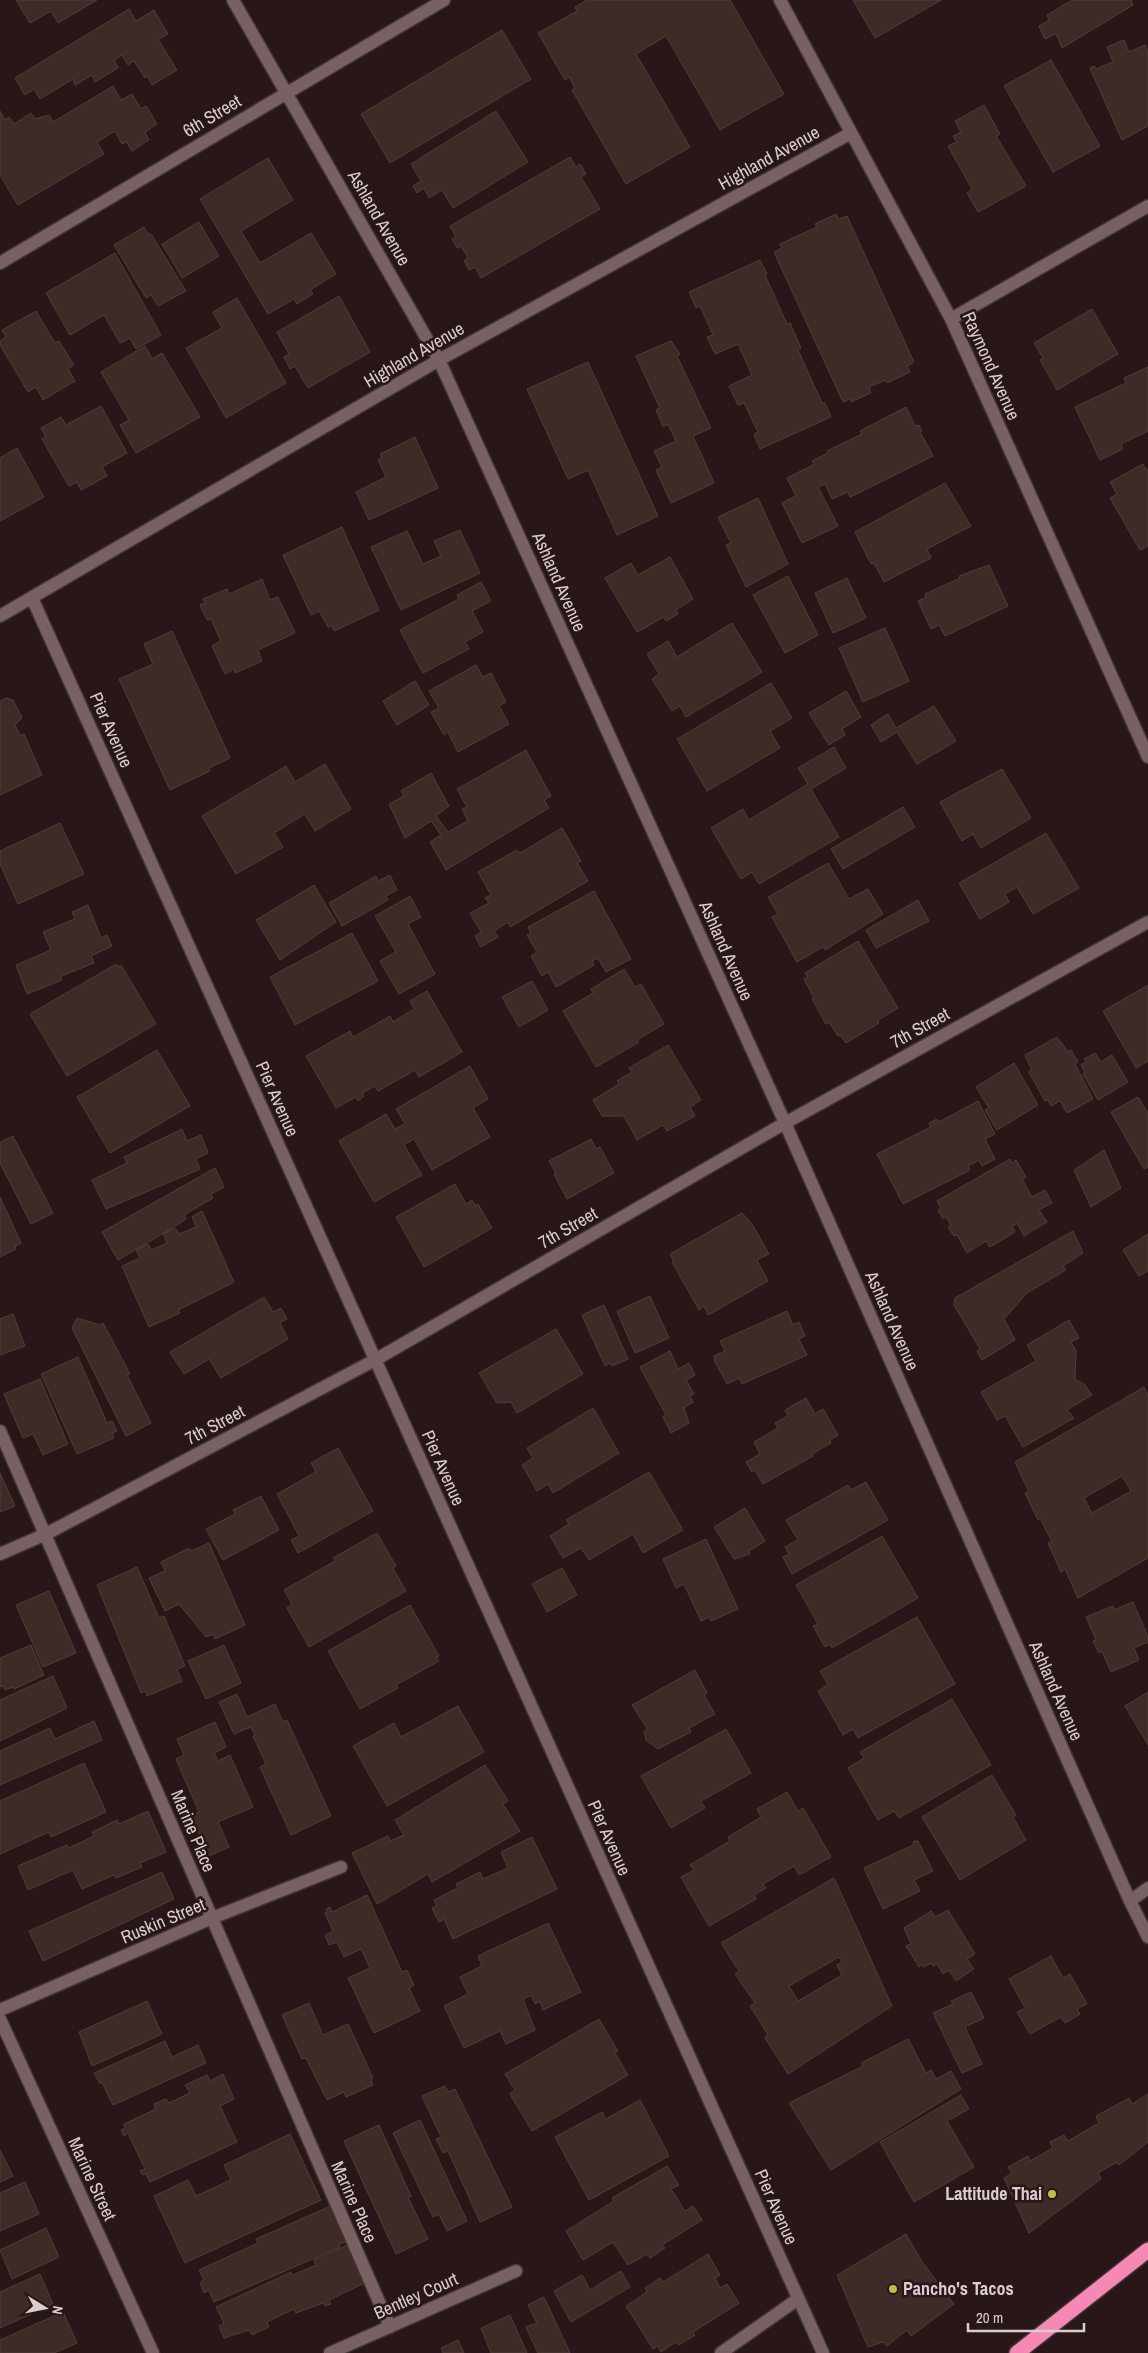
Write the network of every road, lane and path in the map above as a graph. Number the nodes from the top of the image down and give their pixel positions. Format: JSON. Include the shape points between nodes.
{"nodes":[{"id":1,"x":234,"y":0,"type":"edge"},
{"id":2,"x":444,"y":0,"type":"edge"},
{"id":3,"x":780,"y":0,"type":"edge"},
{"id":4,"x":287,"y":92,"type":"junction"},
{"id":5,"x":851,"y":133,"type":"junction"},
{"id":6,"x":1148,"y":206,"type":"edge"},
{"id":7,"x":0,"y":263,"type":"edge"},
{"id":8,"x":951,"y":320,"type":"junction"},
{"id":9,"x":439,"y":360,"type":"junction"},
{"id":10,"x":32,"y":598,"type":"junction"},
{"id":11,"x":0,"y":616,"type":"edge"},
{"id":12,"x":1148,"y":757,"type":"edge"},
{"id":13,"x":1148,"y":922,"type":"edge"},
{"id":14,"x":785,"y":1123,"type":"junction"},
{"id":15,"x":375,"y":1360,"type":"junction"},
{"id":16,"x":0,"y":1431,"type":"edge"},
{"id":17,"x":46,"y":1534,"type":"junction"},
{"id":18,"x":0,"y":1554,"type":"edge"},
{"id":19,"x":341,"y":1867,"type":"dead end"},
{"id":20,"x":1148,"y":1888,"type":"edge"},
{"id":21,"x":1130,"y":1901,"type":"junction"},
{"id":22,"x":212,"y":1918,"type":"junction"},
{"id":23,"x":1148,"y":1936,"type":"edge"},
{"id":24,"x":0,"y":2010,"type":"edge"},
{"id":25,"x":0,"y":2019,"type":"edge"},
{"id":26,"x":1148,"y":2250,"type":"edge"},
{"id":27,"x":516,"y":2271,"type":"dead end"},
{"id":28,"x":798,"y":2299,"type":"junction"},
{"id":29,"x":390,"y":2326,"type":"junction"},
{"id":30,"x":153,"y":2353,"type":"edge"},
{"id":31,"x":330,"y":2353,"type":"edge"},
{"id":32,"x":721,"y":2353,"type":"edge"},
{"id":33,"x":823,"y":2353,"type":"edge"},
{"id":34,"x":1018,"y":2353,"type":"edge"}],
"edges":[{"from":1,"to":4,"type":"street","name":"Ashland Avenue"},
{"from":2,"to":4,"type":"street","name":"6th Street"},
{"from":3,"to":5,"type":"street","name":"Raymond Avenue"},
{"from":4,"to":7,"type":"street","name":"6th Street"},
{"from":4,"to":9,"type":"street","name":"Ashland Avenue"},
{"from":5,"to":8,"type":"street","name":"Raymond Avenue"},
{"from":5,"to":9,"type":"street","name":"Highland Avenue"},
{"from":6,"to":8,"type":"street"},
{"from":8,"to":12,"type":"street","name":"Raymond Avenue"},
{"from":9,"to":10,"type":"street","name":"Highland Avenue"},
{"from":9,"to":14,"type":"street","name":"Ashland Avenue"},
{"from":10,"to":11,"type":"street","name":"Highland Avenue"},
{"from":10,"to":15,"type":"street","name":"Pier Avenue"},
{"from":13,"to":14,"type":"street","name":"7th Street"},
{"from":14,"to":15,"type":"street","name":"7th Street"},
{"from":14,"to":21,"type":"street","name":"Ashland Avenue"},
{"from":15,"to":17,"type":"street","name":"7th Street"},
{"from":15,"to":28,"type":"street","name":"Pier Avenue"},
{"from":16,"to":17,"type":"street","name":"Marine Place"},
{"from":17,"to":18,"type":"street","name":"7th Street"},
{"from":17,"to":22,"type":"street","name":"Marine Place"},
{"from":19,"to":22,"type":"street","name":"Ruskin Street"},
{"from":20,"to":21,"type":"street"},
{"from":21,"to":23,"type":"street","name":"Ashland Avenue"},
{"from":22,"to":24,"type":"street","name":"Ruskin Street"},
{"from":22,"to":29,"type":"street","name":"Marine Place"},
{"from":25,"to":30,"type":"street","name":"Marine Street"},
{"from":26,"to":34,"type":"highway"},
{"from":27,"to":29,"type":"street","name":"Bentley Court"},
{"from":28,"to":32,"type":"street"},
{"from":28,"to":33,"type":"street","name":"Pier Avenue"},
{"from":29,"to":31,"type":"street","name":"Bentley Court"}]}
